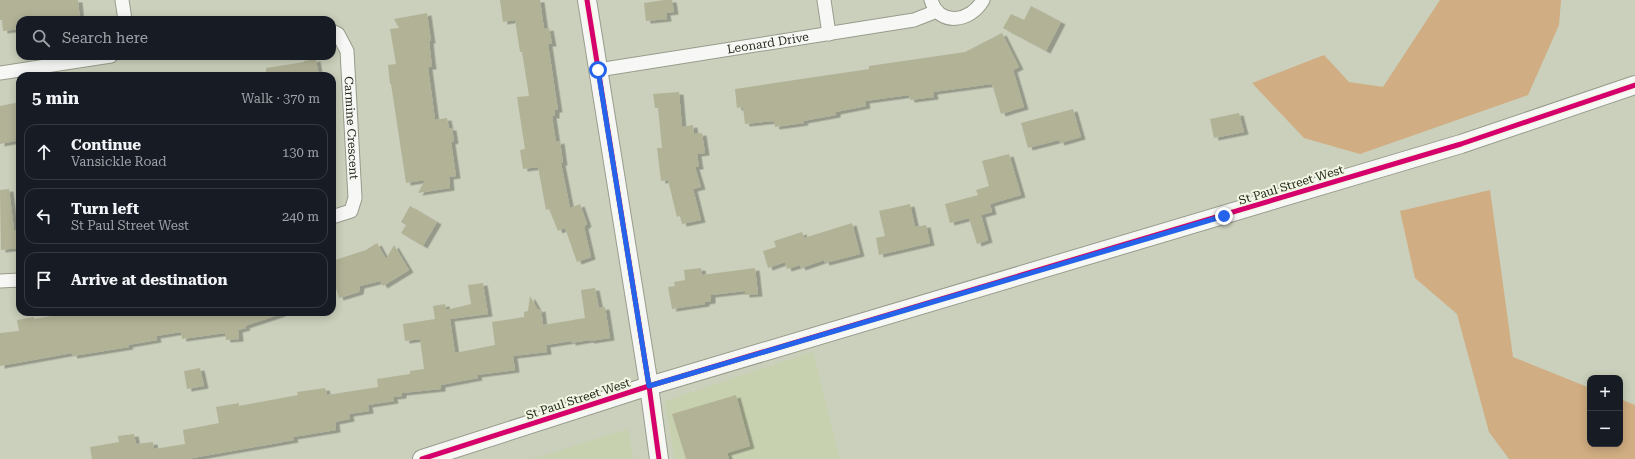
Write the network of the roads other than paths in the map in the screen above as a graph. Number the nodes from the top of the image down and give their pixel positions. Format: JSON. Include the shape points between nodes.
{"nodes":[{"id":1,"x":122,"y":0,"type":"edge"},
{"id":2,"x":587,"y":0,"type":"edge"},
{"id":3,"x":824,"y":0,"type":"edge"},
{"id":4,"x":983,"y":0,"type":"edge"},
{"id":5,"x":934,"y":5,"type":"edge"},
{"id":6,"x":124,"y":16,"type":"edge"},
{"id":7,"x":336,"y":33,"type":"edge"},
{"id":8,"x":829,"y":34,"type":"junction"},
{"id":9,"x":85,"y":60,"type":"edge"},
{"id":10,"x":598,"y":70,"type":"junction"},
{"id":11,"x":0,"y":73,"type":"edge"},
{"id":12,"x":1635,"y":85,"type":"edge"},
{"id":13,"x":336,"y":216,"type":"edge"},
{"id":14,"x":16,"y":280,"type":"edge"},
{"id":15,"x":0,"y":282,"type":"edge"},
{"id":16,"x":649,"y":386,"type":"junction"},
{"id":17,"x":422,"y":459,"type":"edge"},
{"id":18,"x":659,"y":459,"type":"edge"}],
"edges":[{"from":1,"to":6,"type":"street"},
{"from":2,"to":10,"type":"main road"},
{"from":3,"to":8,"type":"street"},
{"from":4,"to":5,"type":"street","name":"Leonard Drive","via":[[972,14],[963,18],[950,17]]},
{"from":5,"to":8,"type":"street","name":"Leonard Drive","via":[[914,20]]},
{"from":7,"to":13,"type":"street","name":"Carmine Crescent","via":[[347,51],[355,198],[351,211]]},
{"from":8,"to":10,"type":"street","name":"Leonard Drive"},
{"from":9,"to":11,"type":"street"},
{"from":10,"to":16,"type":"main road"},
{"from":12,"to":16,"type":"main road","name":"St Paul Street West","via":[[1454,147]]},
{"from":14,"to":15,"type":"street"},
{"from":16,"to":17,"type":"main road","name":"St Paul Street West"},
{"from":16,"to":18,"type":"main road"}]}
